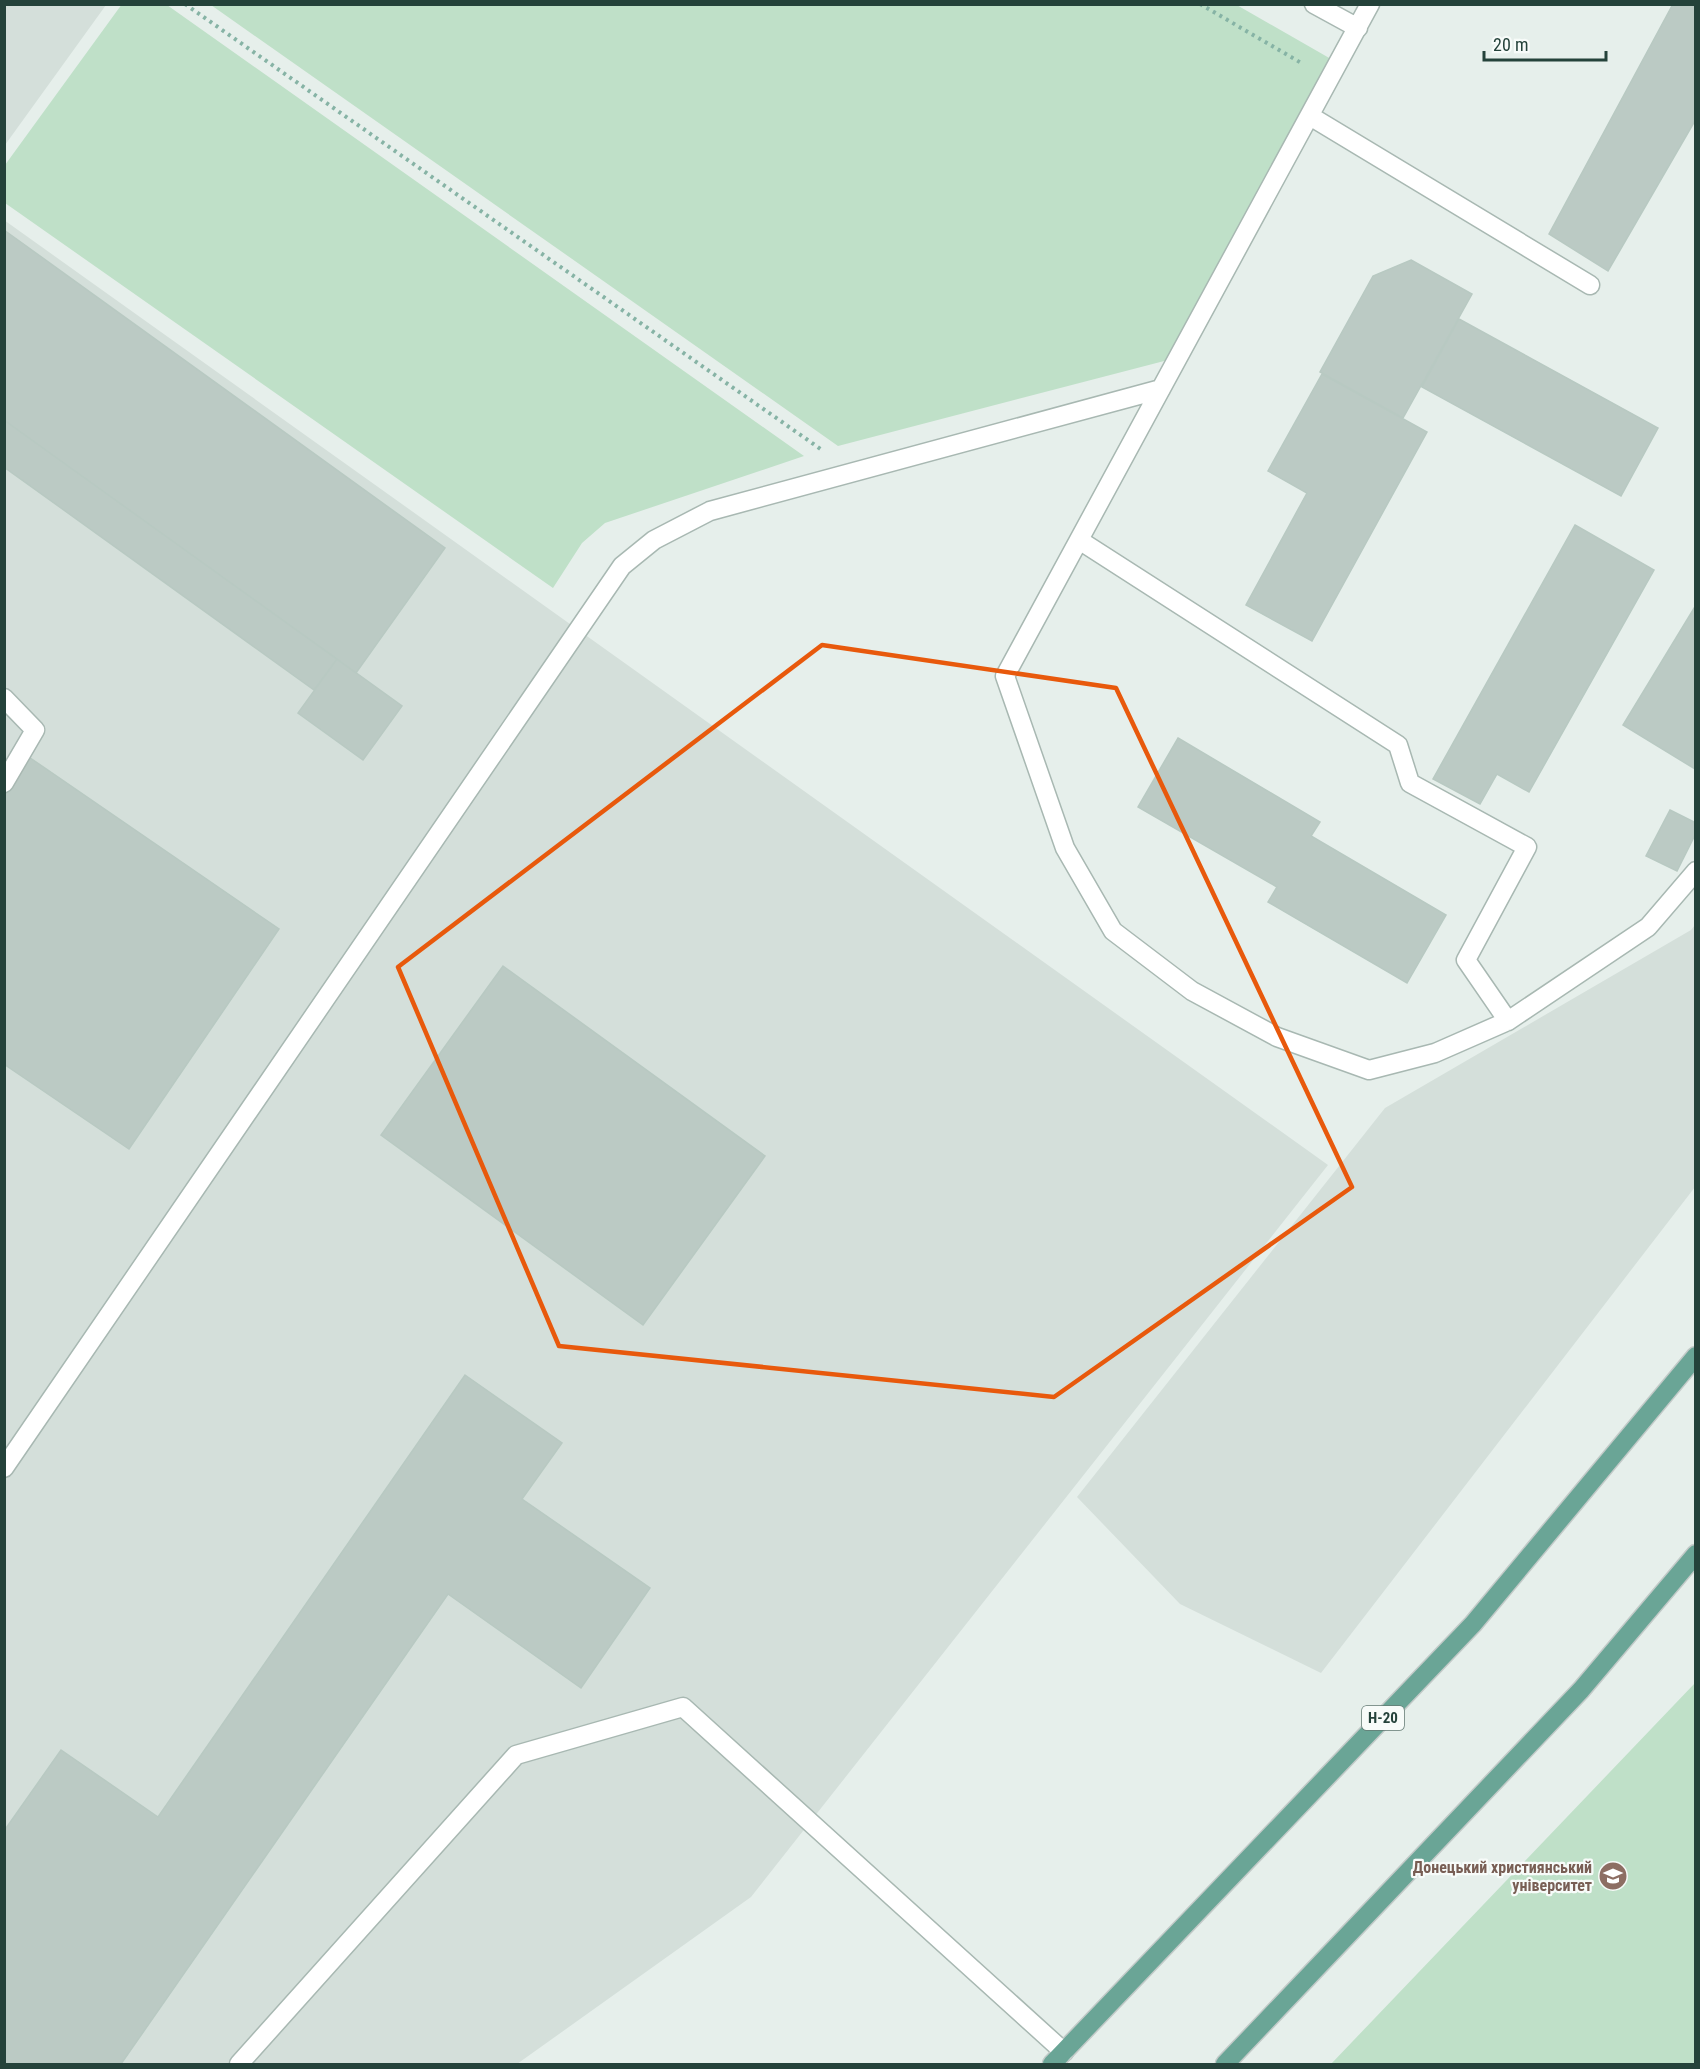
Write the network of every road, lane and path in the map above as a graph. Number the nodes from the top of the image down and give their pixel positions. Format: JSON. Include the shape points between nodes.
{"nodes":[{"id":1,"x":185,"y":4,"type":"edge"},
{"id":2,"x":1200,"y":4,"type":"edge"},
{"id":3,"x":1314,"y":4,"type":"edge"},
{"id":4,"x":1370,"y":4,"type":"edge"},
{"id":5,"x":1358,"y":28,"type":"junction"},
{"id":6,"x":1330,"y":80,"type":"junction"},
{"id":7,"x":1310,"y":116,"type":"junction"},
{"id":8,"x":1590,"y":285,"type":"dead end"},
{"id":9,"x":1161,"y":389,"type":"junction"},
{"id":10,"x":854,"y":472,"type":"junction"},
{"id":11,"x":1079,"y":540,"type":"junction"},
{"id":12,"x":4,"y":698,"type":"edge"},
{"id":13,"x":4,"y":783,"type":"edge"},
{"id":14,"x":1695,"y":870,"type":"edge"},
{"id":15,"x":1508,"y":1021,"type":"junction"},
{"id":16,"x":1695,"y":1356,"type":"edge"},
{"id":17,"x":4,"y":1468,"type":"edge"},
{"id":18,"x":1695,"y":1554,"type":"edge"},
{"id":19,"x":1058,"y":2058,"type":"edge"},
{"id":20,"x":239,"y":2064,"type":"edge"},
{"id":21,"x":1225,"y":2064,"type":"edge"}],
"edges":[{"from":1,"to":10,"type":"path"},
{"from":2,"to":6,"type":"path"},
{"from":3,"to":5,"type":"street"},
{"from":4,"to":5,"type":"street"},
{"from":5,"to":6,"type":"street"},
{"from":6,"to":7,"type":"street"},
{"from":7,"to":8,"type":"street"},
{"from":7,"to":9,"type":"street"},
{"from":9,"to":10,"type":"street"},
{"from":9,"to":11,"type":"street"},
{"from":10,"to":17,"type":"street","via":[[710,511],[654,540],[622,566]]},
{"from":11,"to":15,"type":"street","via":[[1398,745],[1410,783],[1527,848],[1466,960]]},
{"from":11,"to":15,"type":"street","via":[[1005,676],[1065,848],[1113,931],[1192,992],[1276,1037],[1370,1070],[1435,1053]]},
{"from":12,"to":13,"type":"street","via":[[35,730]]},
{"from":14,"to":15,"type":"street","via":[[1648,927]]},
{"from":16,"to":19,"type":"main road","number":"Н-20","via":[[1473,1624]]},
{"from":18,"to":21,"type":"main road","via":[[1581,1690]]},
{"from":19,"to":20,"type":"street","via":[[683,1707],[516,1755]]}]}
